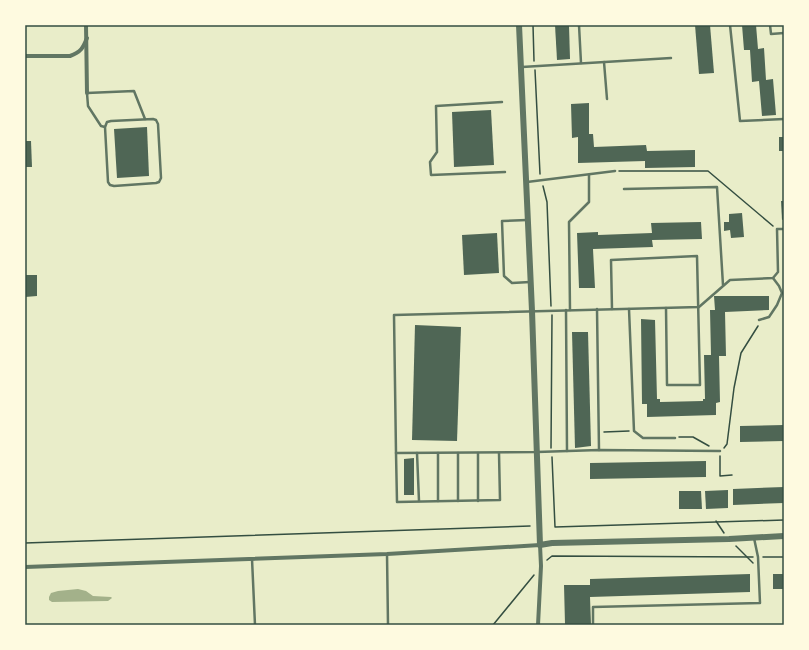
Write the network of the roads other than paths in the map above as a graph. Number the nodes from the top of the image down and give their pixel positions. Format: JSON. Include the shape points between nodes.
{"nodes":[{"id":1,"x":86,"y":25,"type":"edge"},
{"id":2,"x":519,"y":25,"type":"edge"},
{"id":3,"x":579,"y":25,"type":"edge"},
{"id":4,"x":730,"y":25,"type":"edge"},
{"id":5,"x":770,"y":25,"type":"edge"},
{"id":6,"x":784,"y":33,"type":"edge"},
{"id":7,"x":87,"y":38,"type":"junction"},
{"id":8,"x":25,"y":56,"type":"edge"},
{"id":9,"x":671,"y":58,"type":"dead end"},
{"id":10,"x":604,"y":62,"type":"junction"},
{"id":11,"x":581,"y":63,"type":"junction"},
{"id":12,"x":521,"y":67,"type":"junction"},
{"id":13,"x":87,"y":93,"type":"junction"},
{"id":14,"x":607,"y":99,"type":"dead end"},
{"id":15,"x":502,"y":102,"type":"dead end"},
{"id":16,"x":145,"y":119,"type":"junction"},
{"id":17,"x":784,"y":119,"type":"edge"},
{"id":18,"x":105,"y":127,"type":"junction"},
{"id":19,"x":615,"y":171,"type":"dead end"},
{"id":20,"x":505,"y":172,"type":"dead end"},
{"id":21,"x":589,"y":174,"type":"junction"},
{"id":22,"x":526,"y":182,"type":"junction"},
{"id":23,"x":624,"y":188,"type":"dead end"},
{"id":24,"x":528,"y":220,"type":"junction"},
{"id":25,"x":784,"y":229,"type":"edge"},
{"id":26,"x":773,"y":278,"type":"junction"},
{"id":27,"x":531,"y":282,"type":"junction"},
{"id":28,"x":724,"y":285,"type":"junction"},
{"id":29,"x":699,"y":307,"type":"junction"},
{"id":30,"x":666,"y":308,"type":"junction"},
{"id":31,"x":597,"y":309,"type":"junction"},
{"id":32,"x":612,"y":309,"type":"junction"},
{"id":33,"x":629,"y":309,"type":"junction"},
{"id":34,"x":566,"y":310,"type":"junction"},
{"id":35,"x":570,"y":310,"type":"junction"},
{"id":36,"x":532,"y":311,"type":"junction"},
{"id":37,"x":759,"y":320,"type":"road end"},
{"id":38,"x":675,"y":438,"type":"road end"},
{"id":39,"x":599,"y":450,"type":"junction"},
{"id":40,"x":567,"y":451,"type":"junction"},
{"id":41,"x":720,"y":451,"type":"road end"},
{"id":42,"x":499,"y":452,"type":"junction"},
{"id":43,"x":537,"y":452,"type":"junction"},
{"id":44,"x":396,"y":453,"type":"junction"},
{"id":45,"x":417,"y":453,"type":"junction"},
{"id":46,"x":438,"y":453,"type":"junction"},
{"id":47,"x":458,"y":453,"type":"junction"},
{"id":48,"x":478,"y":453,"type":"junction"},
{"id":49,"x":419,"y":501,"type":"junction"},
{"id":50,"x":438,"y":501,"type":"junction"},
{"id":51,"x":458,"y":501,"type":"junction"},
{"id":52,"x":478,"y":501,"type":"junction"},
{"id":53,"x":784,"y":536,"type":"edge"},
{"id":54,"x":754,"y":538,"type":"junction"},
{"id":55,"x":540,"y":545,"type":"junction"},
{"id":56,"x":387,"y":554,"type":"junction"},
{"id":57,"x":252,"y":559,"type":"junction"},
{"id":58,"x":25,"y":567,"type":"edge"},
{"id":59,"x":255,"y":625,"type":"edge"},
{"id":60,"x":388,"y":625,"type":"edge"},
{"id":61,"x":538,"y":625,"type":"edge"},
{"id":62,"x":593,"y":625,"type":"edge"}],
"edges":[{"from":1,"to":7,"type":"street"},
{"from":2,"to":12,"type":"street"},
{"from":3,"to":11,"type":"lane"},
{"from":4,"to":17,"type":"lane","via":[[740,121]]},
{"from":5,"to":6,"type":"lane","via":[[771,34]]},
{"from":7,"to":8,"type":"street","via":[[77,54]]},
{"from":7,"to":13,"type":"street"},
{"from":9,"to":10,"type":"lane"},
{"from":10,"to":11,"type":"lane"},
{"from":10,"to":14,"type":"lane"},
{"from":11,"to":12,"type":"lane"},
{"from":12,"to":22,"type":"street"},
{"from":13,"to":16,"type":"lane","via":[[134,91]]},
{"from":13,"to":18,"type":"lane","via":[[88,106],[101,126]]},
{"from":15,"to":20,"type":"lane","via":[[436,106],[437,152],[430,162],[431,175]]},
{"from":16,"to":18,"type":"lane","via":[[111,121],[107,122]]},
{"from":16,"to":18,"type":"lane","via":[[156,120],[158,124],[161,178],[156,183],[110,185]]},
{"from":19,"to":21,"type":"lane"},
{"from":21,"to":22,"type":"lane"},
{"from":21,"to":35,"type":"lane","via":[[590,202],[570,222]]},
{"from":22,"to":24,"type":"street"},
{"from":23,"to":28,"type":"lane","via":[[717,187]]},
{"from":24,"to":27,"type":"street"},
{"from":24,"to":27,"type":"lane","via":[[502,221],[504,276],[512,283]]},
{"from":25,"to":26,"type":"lane","via":[[777,229],[778,272]]},
{"from":26,"to":28,"type":"lane","via":[[730,280]]},
{"from":26,"to":37,"type":"lane","via":[[782,293],[769,317]]},
{"from":27,"to":36,"type":"street"},
{"from":28,"to":29,"type":"lane"},
{"from":29,"to":30,"type":"lane"},
{"from":29,"to":30,"type":"lane","via":[[700,384],[693,385],[667,385]]},
{"from":29,"to":32,"type":"lane","via":[[697,256],[611,260]]},
{"from":30,"to":33,"type":"lane"},
{"from":31,"to":32,"type":"lane"},
{"from":31,"to":35,"type":"lane"},
{"from":31,"to":39,"type":"lane"},
{"from":32,"to":33,"type":"lane"},
{"from":33,"to":38,"type":"lane","via":[[634,431],[643,438]]},
{"from":34,"to":35,"type":"lane"},
{"from":34,"to":36,"type":"lane"},
{"from":34,"to":40,"type":"lane"},
{"from":36,"to":43,"type":"street"},
{"from":36,"to":44,"type":"lane","via":[[394,315]]},
{"from":39,"to":40,"type":"lane"},
{"from":39,"to":41,"type":"lane"},
{"from":40,"to":43,"type":"lane"},
{"from":42,"to":43,"type":"lane"},
{"from":42,"to":48,"type":"lane"},
{"from":42,"to":52,"type":"lane","via":[[500,500]]},
{"from":43,"to":55,"type":"street"},
{"from":44,"to":45,"type":"lane"},
{"from":44,"to":49,"type":"lane","via":[[397,502]]},
{"from":45,"to":46,"type":"lane"},
{"from":45,"to":49,"type":"lane"},
{"from":46,"to":47,"type":"lane"},
{"from":46,"to":50,"type":"lane"},
{"from":47,"to":48,"type":"lane"},
{"from":47,"to":51,"type":"lane"},
{"from":48,"to":52,"type":"lane"},
{"from":49,"to":50,"type":"lane"},
{"from":50,"to":51,"type":"lane"},
{"from":51,"to":52,"type":"lane"},
{"from":53,"to":54,"type":"street"},
{"from":54,"to":55,"type":"street"},
{"from":54,"to":62,"type":"lane","via":[[758,557],[760,604],[593,607]]},
{"from":55,"to":56,"type":"street"},
{"from":55,"to":61,"type":"street"},
{"from":56,"to":57,"type":"street"},
{"from":56,"to":60,"type":"lane"},
{"from":57,"to":58,"type":"street"},
{"from":57,"to":59,"type":"lane"}]}
